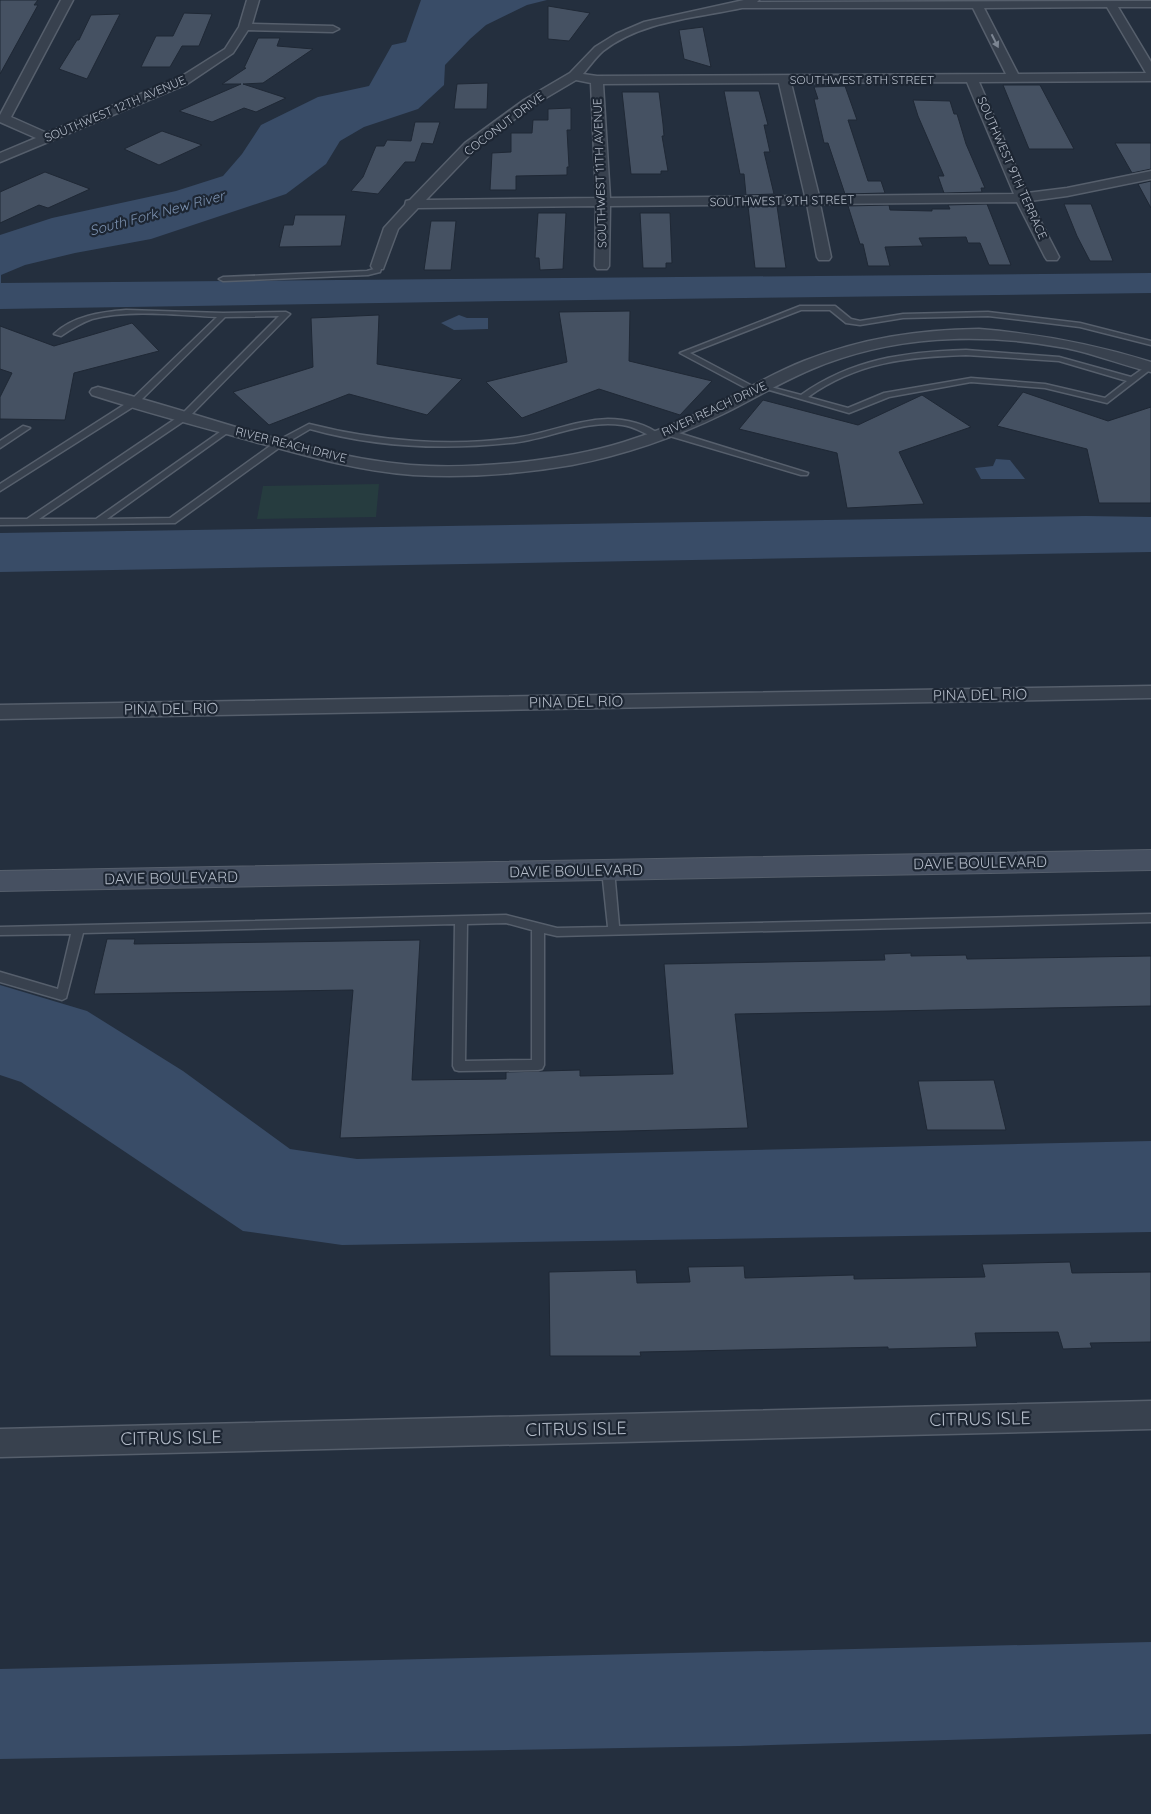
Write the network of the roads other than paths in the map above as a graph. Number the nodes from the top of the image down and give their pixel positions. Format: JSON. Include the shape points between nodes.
{"nodes":[{"id":1,"x":67,"y":0,"type":"edge"},
{"id":2,"x":253,"y":0,"type":"edge"},
{"id":3,"x":747,"y":2,"type":"edge"},
{"id":4,"x":976,"y":2,"type":"edge"},
{"id":5,"x":1109,"y":2,"type":"edge"},
{"id":6,"x":1151,"y":4,"type":"edge"},
{"id":7,"x":245,"y":27,"type":"junction"},
{"id":8,"x":333,"y":29,"type":"dead end"},
{"id":9,"x":1151,"y":72,"type":"edge"},
{"id":10,"x":574,"y":76,"type":"junction"},
{"id":11,"x":1151,"y":77,"type":"edge"},
{"id":12,"x":1014,"y":78,"type":"junction"},
{"id":13,"x":972,"y":79,"type":"junction"},
{"id":14,"x":597,"y":80,"type":"junction"},
{"id":15,"x":784,"y":80,"type":"junction"},
{"id":16,"x":2,"y":119,"type":"edge"},
{"id":17,"x":47,"y":138,"type":"junction"},
{"id":18,"x":0,"y":158,"type":"edge"},
{"id":19,"x":1151,"y":176,"type":"edge"},
{"id":20,"x":1022,"y":198,"type":"junction"},
{"id":21,"x":813,"y":201,"type":"junction"},
{"id":22,"x":603,"y":203,"type":"junction"},
{"id":23,"x":411,"y":204,"type":"junction"},
{"id":24,"x":824,"y":257,"type":"dead end"},
{"id":25,"x":1052,"y":257,"type":"dead end"},
{"id":26,"x":378,"y":266,"type":"joint"},
{"id":27,"x":602,"y":266,"type":"dead end"},
{"id":28,"x":223,"y":279,"type":"dead end"},
{"id":29,"x":224,"y":315,"type":"junction"},
{"id":30,"x":58,"y":334,"type":"dead end"},
{"id":31,"x":1151,"y":344,"type":"edge"},
{"id":32,"x":1151,"y":366,"type":"edge"},
{"id":33,"x":1133,"y":380,"type":"junction"},
{"id":34,"x":759,"y":389,"type":"junction"},
{"id":35,"x":98,"y":392,"type":"dead end"},
{"id":36,"x":802,"y":398,"type":"junction"},
{"id":37,"x":133,"y":403,"type":"junction"},
{"id":38,"x":184,"y":417,"type":"junction"},
{"id":39,"x":26,"y":428,"type":"dead end"},
{"id":40,"x":227,"y":429,"type":"junction"},
{"id":41,"x":661,"y":434,"type":"junction"},
{"id":42,"x":280,"y":443,"type":"junction"},
{"id":43,"x":0,"y":445,"type":"edge"},
{"id":44,"x":804,"y":472,"type":"dead end"},
{"id":45,"x":2,"y":484,"type":"edge"},
{"id":46,"x":0,"y":522,"type":"edge"},
{"id":47,"x":29,"y":522,"type":"junction"},
{"id":48,"x":97,"y":522,"type":"junction"},
{"id":49,"x":1151,"y":692,"type":"edge"},
{"id":50,"x":0,"y":712,"type":"edge"},
{"id":51,"x":1151,"y":860,"type":"edge"},
{"id":52,"x":608,"y":870,"type":"junction"},
{"id":53,"x":0,"y":881,"type":"edge"},
{"id":54,"x":1151,"y":918,"type":"edge"},
{"id":55,"x":461,"y":920,"type":"junction"},
{"id":56,"x":538,"y":927,"type":"junction"},
{"id":57,"x":78,"y":929,"type":"junction"},
{"id":58,"x":614,"y":929,"type":"junction"},
{"id":59,"x":0,"y":931,"type":"edge"},
{"id":60,"x":0,"y":977,"type":"edge"},
{"id":61,"x":1151,"y":1415,"type":"edge"},
{"id":62,"x":0,"y":1443,"type":"edge"}],
"edges":[{"from":1,"to":16,"type":"street"},
{"from":2,"to":7,"type":"street","name":"SOUTHWEST 12TH AVENUE"},
{"from":3,"to":4,"type":"street","name":"COCONUT DRIVE"},
{"from":3,"to":10,"type":"street","name":"COCONUT DRIVE","via":[[648,24],[599,49]]},
{"from":4,"to":5,"type":"street","name":"COCONUT DRIVE"},
{"from":4,"to":12,"type":"street","one_way":true},
{"from":5,"to":6,"type":"street","name":"COCONUT DRIVE"},
{"from":5,"to":9,"type":"street"},
{"from":7,"to":8,"type":"street"},
{"from":7,"to":17,"type":"street","name":"SOUTHWEST 12TH AVENUE","via":[[229,50],[183,81]]},
{"from":10,"to":14,"type":"street","name":"SOUTHWEST 8TH STREET"},
{"from":10,"to":23,"type":"street","name":"COCONUT DRIVE","via":[[528,103],[470,146]]},
{"from":11,"to":12,"type":"street","name":"SOUTHWEST 8TH STREET"},
{"from":12,"to":13,"type":"street","name":"SOUTHWEST 8TH STREET"},
{"from":13,"to":15,"type":"street","name":"SOUTHWEST 8TH STREET"},
{"from":13,"to":20,"type":"street","name":"SOUTHWEST 9TH TERRACE"},
{"from":14,"to":15,"type":"street","name":"SOUTHWEST 8TH STREET"},
{"from":14,"to":22,"type":"street","name":"SOUTHWEST 11TH AVENUE"},
{"from":15,"to":21,"type":"street"},
{"from":16,"to":17,"type":"street"},
{"from":17,"to":18,"type":"street","name":"SOUTHWEST 12TH AVENUE"},
{"from":19,"to":20,"type":"street","name":"SOUTHWEST 9TH STREET"},
{"from":20,"to":21,"type":"street","name":"SOUTHWEST 9TH STREET"},
{"from":20,"to":25,"type":"street","name":"SOUTHWEST 9TH TERRACE"},
{"from":21,"to":22,"type":"street","name":"SOUTHWEST 9TH STREET"},
{"from":21,"to":24,"type":"street"},
{"from":22,"to":23,"type":"street","name":"SOUTHWEST 9TH STREET"},
{"from":22,"to":27,"type":"street","name":"SOUTHWEST 11TH AVENUE"},
{"from":23,"to":26,"type":"street","name":"COCONUT DRIVE","via":[[391,228]]},
{"from":26,"to":28,"type":"lane","via":[[377,270],[368,273]]},
{"from":29,"to":30,"type":"lane","via":[[96,316]]},
{"from":29,"to":37,"type":"lane"},
{"from":29,"to":38,"type":"lane","via":[[286,314]]},
{"from":31,"to":34,"type":"lane","via":[[1080,325],[988,314],[903,316],[860,323],[849,321],[832,308],[800,308],[684,353]]},
{"from":32,"to":33,"type":"lane"},
{"from":32,"to":34,"type":"street","name":"RIVER REACH DRIVE","via":[[1077,345],[1025,337],[933,334],[851,348]]},
{"from":33,"to":36,"type":"lane","via":[[1058,359],[980,351],[942,352],[870,363],[817,386]]},
{"from":33,"to":36,"type":"lane","via":[[1107,401],[1045,386],[972,380],[887,394],[849,411]]},
{"from":34,"to":36,"type":"lane"},
{"from":34,"to":41,"type":"street","name":"RIVER REACH DRIVE"},
{"from":35,"to":37,"type":"street","name":"RIVER REACH DRIVE"},
{"from":37,"to":38,"type":"street","name":"RIVER REACH DRIVE"},
{"from":37,"to":45,"type":"lane"},
{"from":38,"to":40,"type":"street","name":"RIVER REACH DRIVE"},
{"from":38,"to":47,"type":"lane"},
{"from":39,"to":43,"type":"lane"},
{"from":40,"to":42,"type":"street","name":"RIVER REACH DRIVE"},
{"from":40,"to":48,"type":"lane"},
{"from":41,"to":42,"type":"street","name":"RIVER REACH DRIVE","via":[[572,460],[502,467],[416,470],[338,459]]},
{"from":41,"to":42,"type":"lane","via":[[622,422],[604,421],[512,441],[425,444],[332,434],[309,426]]},
{"from":41,"to":44,"type":"lane"},
{"from":42,"to":48,"type":"lane","via":[[172,521]]},
{"from":46,"to":47,"type":"lane"},
{"from":47,"to":48,"type":"lane"},
{"from":49,"to":50,"type":"street","name":"PINA DEL RIO"},
{"from":51,"to":52,"type":"main road","name":"DAVIE BOULEVARD"},
{"from":52,"to":53,"type":"main road","name":"DAVIE BOULEVARD"},
{"from":52,"to":58,"type":"lane"},
{"from":54,"to":58,"type":"lane"},
{"from":55,"to":56,"type":"lane","via":[[506,919]]},
{"from":55,"to":56,"type":"lane","via":[[459,1066],[538,1065]]},
{"from":55,"to":57,"type":"lane"},
{"from":56,"to":58,"type":"lane","via":[[557,932]]},
{"from":57,"to":59,"type":"lane"},
{"from":57,"to":60,"type":"lane","via":[[62,995]]},
{"from":61,"to":62,"type":"street","name":"CITRUS ISLE"}]}
